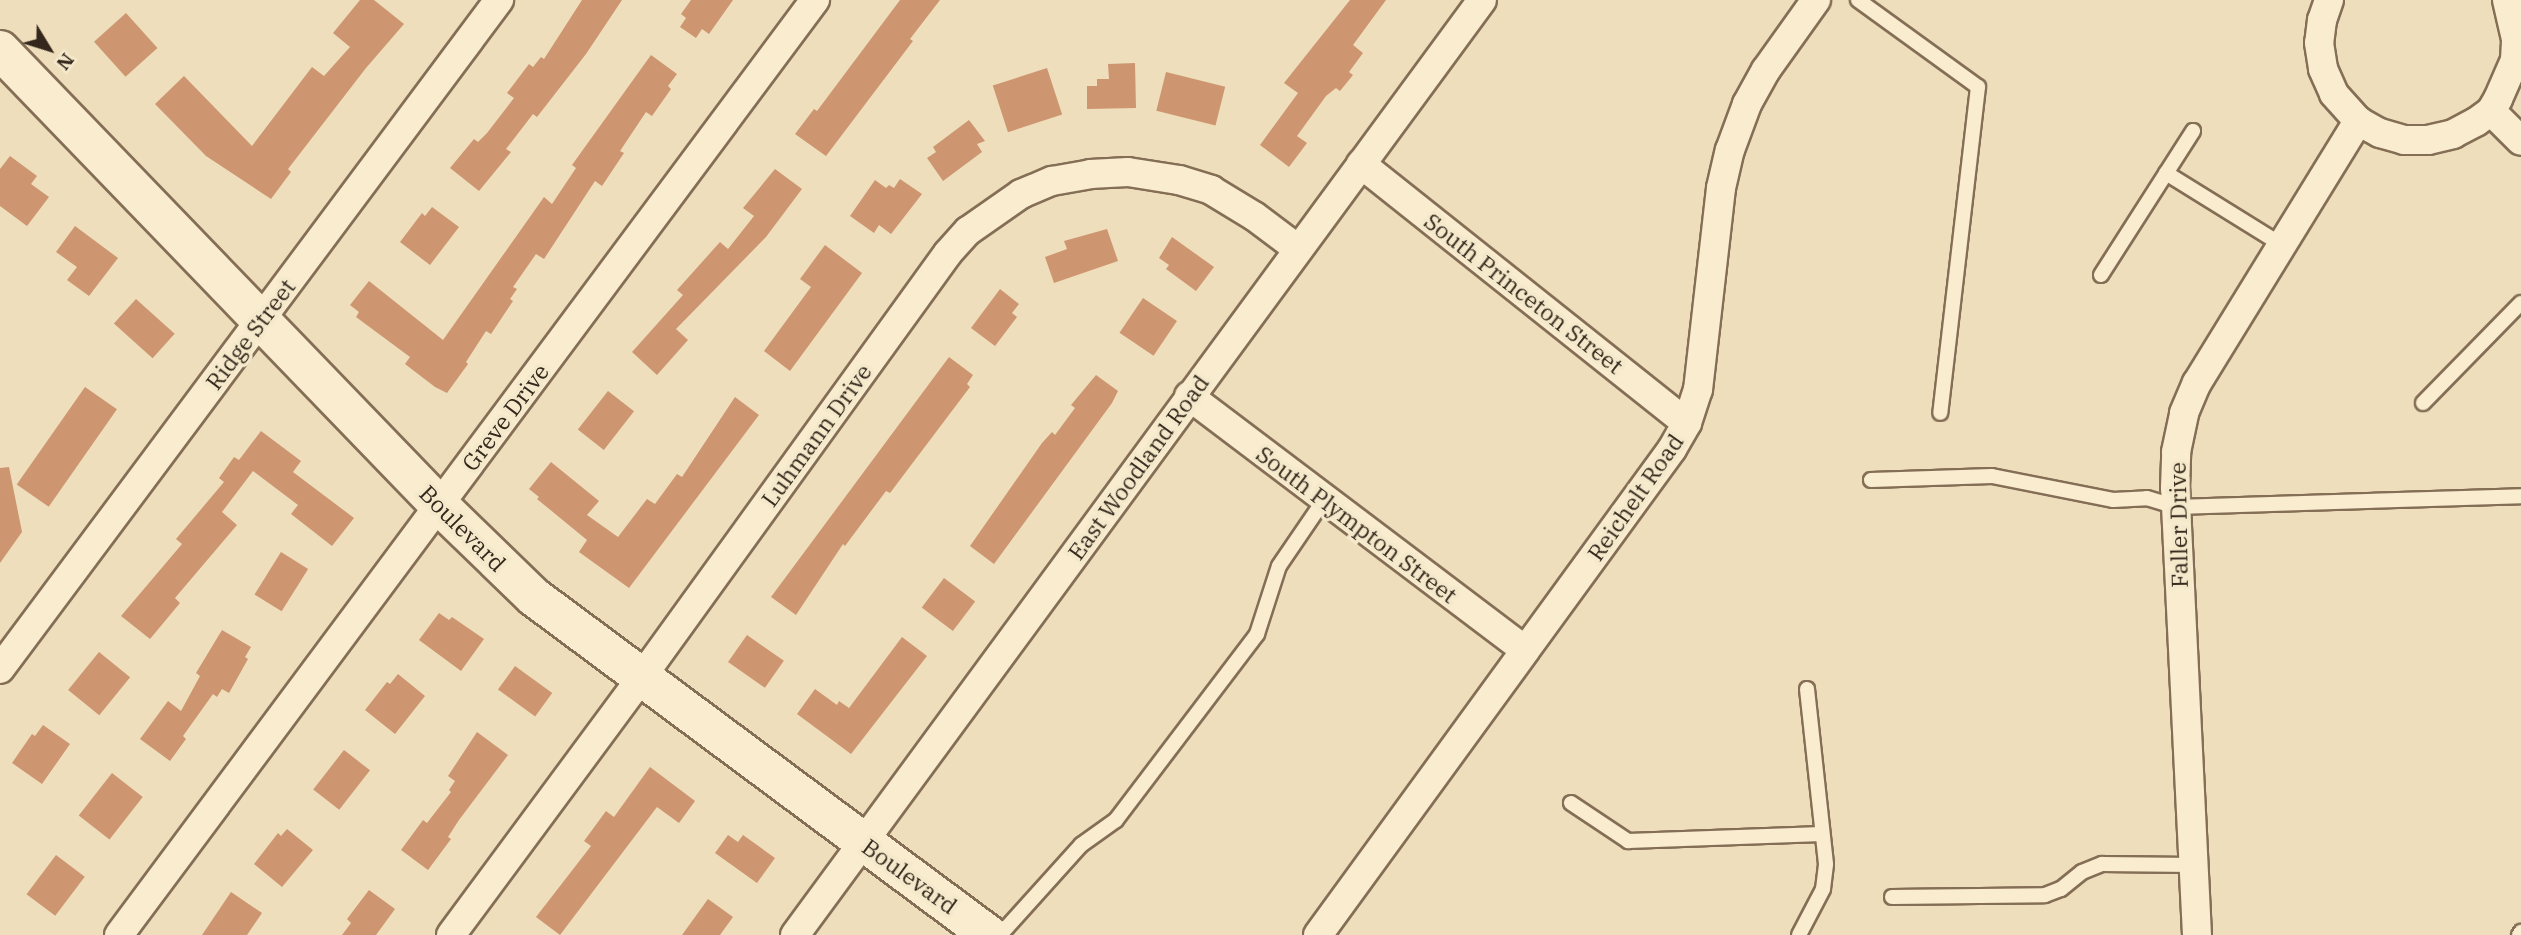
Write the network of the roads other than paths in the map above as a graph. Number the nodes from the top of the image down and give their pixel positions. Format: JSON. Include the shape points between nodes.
{"nodes":[{"id":1,"x":499,"y":0,"type":"edge"},
{"id":2,"x":816,"y":0,"type":"edge"},
{"id":3,"x":1482,"y":0,"type":"edge"},
{"id":4,"x":1816,"y":0,"type":"edge"},
{"id":5,"x":1858,"y":0,"type":"edge"},
{"id":6,"x":2329,"y":0,"type":"edge"},
{"id":7,"x":2507,"y":0,"type":"edge"},
{"id":8,"x":0,"y":50,"type":"edge"},
{"id":9,"x":2491,"y":111,"type":"junction"},
{"id":10,"x":2358,"y":121,"type":"junction"},
{"id":11,"x":2193,"y":131,"type":"dead end"},
{"id":12,"x":2521,"y":141,"type":"edge"},
{"id":13,"x":1361,"y":164,"type":"junction"},
{"id":14,"x":2166,"y":173,"type":"junction"},
{"id":15,"x":2282,"y":245,"type":"junction"},
{"id":16,"x":1298,"y":249,"type":"junction"},
{"id":17,"x":2101,"y":275,"type":"dead end"},
{"id":18,"x":2521,"y":303,"type":"edge"},
{"id":19,"x":260,"y":321,"type":"junction"},
{"id":20,"x":1189,"y":396,"type":"junction"},
{"id":21,"x":2423,"y":403,"type":"dead end"},
{"id":22,"x":1940,"y":413,"type":"dead end"},
{"id":23,"x":1687,"y":423,"type":"junction"},
{"id":24,"x":1871,"y":480,"type":"dead end"},
{"id":25,"x":2521,"y":496,"type":"edge"},
{"id":26,"x":1324,"y":500,"type":"junction"},
{"id":27,"x":439,"y":505,"type":"junction"},
{"id":28,"x":2176,"y":507,"type":"junction"},
{"id":29,"x":1525,"y":650,"type":"junction"},
{"id":30,"x":0,"y":669,"type":"edge"},
{"id":31,"x":641,"y":678,"type":"junction"},
{"id":32,"x":1807,"y":689,"type":"dead end"},
{"id":33,"x":1571,"y":803,"type":"dead end"},
{"id":34,"x":1822,"y":834,"type":"junction"},
{"id":35,"x":863,"y":842,"type":"junction"},
{"id":36,"x":2193,"y":866,"type":"junction"},
{"id":37,"x":1892,"y":897,"type":"dead end"},
{"id":38,"x":1806,"y":933,"type":"edge"},
{"id":39,"x":990,"y":934,"type":"edge"},
{"id":40,"x":119,"y":935,"type":"edge"},
{"id":41,"x":450,"y":935,"type":"edge"},
{"id":42,"x":795,"y":935,"type":"edge"},
{"id":43,"x":1318,"y":935,"type":"edge"},
{"id":44,"x":2197,"y":935,"type":"edge"}],
"edges":[{"from":1,"to":19,"type":"street","name":"Ridge Street"},
{"from":2,"to":27,"type":"street","name":"Greve Drive"},
{"from":3,"to":13,"type":"street","name":"East Woodland Road"},
{"from":4,"to":23,"type":"street","name":"Reichelt Road","via":[[1766,70],[1730,150],[1721,188],[1698,390]]},
{"from":5,"to":22,"type":"lane","via":[[1978,87]]},
{"from":6,"to":10,"type":"street","via":[[2319,43],[2323,69],[2334,94]]},
{"from":7,"to":9,"type":"street","via":[[2516,39],[2515,60]]},
{"from":8,"to":19,"type":"street","name":"Boulevard"},
{"from":9,"to":10,"type":"street","via":[[2453,134],[2428,140],[2404,140]]},
{"from":9,"to":12,"type":"street"},
{"from":10,"to":15,"type":"street","name":"Faller Drive"},
{"from":11,"to":14,"type":"lane"},
{"from":13,"to":16,"type":"street","name":"East Woodland Road"},
{"from":13,"to":23,"type":"street","name":"South Princeton Street"},
{"from":14,"to":15,"type":"lane"},
{"from":14,"to":17,"type":"lane"},
{"from":15,"to":28,"type":"street","name":"Faller Drive","via":[[2197,383],[2184,413],[2176,452]]},
{"from":16,"to":20,"type":"street","name":"East Woodland Road"},
{"from":16,"to":31,"type":"street","name":"Luhmann Drive","via":[[1224,197],[1195,184],[1150,174],[1071,177],[1021,194],[968,231],[947,253]]},
{"from":18,"to":21,"type":"lane"},
{"from":19,"to":27,"type":"street","name":"Boulevard"},
{"from":19,"to":30,"type":"street","name":"Ridge Street"},
{"from":20,"to":26,"type":"street","name":"South Plympton Street"},
{"from":20,"to":35,"type":"street","name":"East Woodland Road"},
{"from":23,"to":29,"type":"street","name":"Reichelt Road"},
{"from":24,"to":28,"type":"lane","via":[[1992,476],[2113,499],[2147,498]]},
{"from":25,"to":28,"type":"lane"},
{"from":26,"to":29,"type":"street","name":"South Plympton Street"},
{"from":26,"to":39,"type":"lane","via":[[1279,566],[1257,634],[1116,820],[1081,845]]},
{"from":27,"to":31,"type":"street","name":"Boulevard","via":[[542,604]]},
{"from":27,"to":40,"type":"street","name":"Greve Drive"},
{"from":28,"to":36,"type":"street","name":"Faller Drive"},
{"from":29,"to":43,"type":"street","name":"Reichelt Road"},
{"from":31,"to":35,"type":"street","name":"Boulevard"},
{"from":31,"to":41,"type":"street","name":"Luhmann Drive"},
{"from":32,"to":34,"type":"lane"},
{"from":33,"to":34,"type":"lane","via":[[1628,841]]},
{"from":34,"to":38,"type":"lane","via":[[1824,889]]},
{"from":35,"to":39,"type":"street","name":"Boulevard"},
{"from":35,"to":42,"type":"street","name":"East Woodland Road"},
{"from":36,"to":37,"type":"lane","via":[[2102,864],[2045,895]]},
{"from":36,"to":44,"type":"street","name":"Faller Drive"}]}
